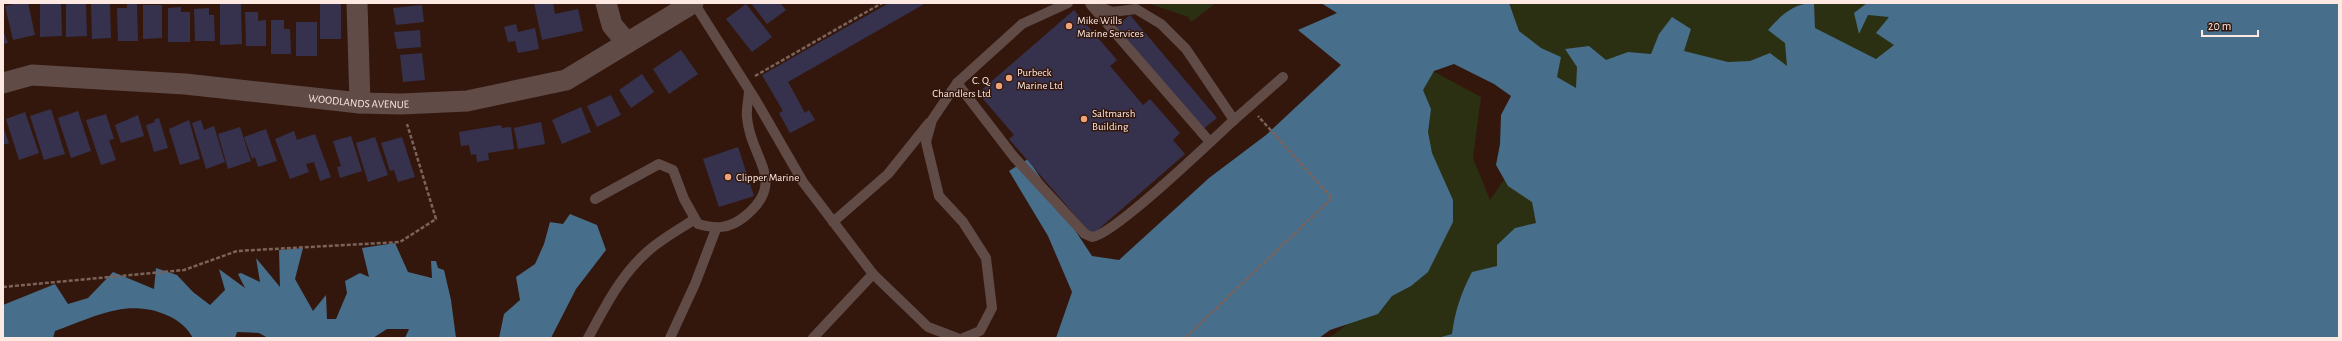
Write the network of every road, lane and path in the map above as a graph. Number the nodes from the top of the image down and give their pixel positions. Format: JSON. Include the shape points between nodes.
{"nodes":[{"id":1,"x":357,"y":3,"type":"edge"},
{"id":2,"x":606,"y":3,"type":"edge"},
{"id":3,"x":694,"y":3,"type":"edge"},
{"id":4,"x":882,"y":3,"type":"edge"},
{"id":5,"x":1068,"y":3,"type":"edge"},
{"id":6,"x":1090,"y":3,"type":"edge"},
{"id":7,"x":627,"y":43,"type":"junction"},
{"id":8,"x":1283,"y":77,"type":"dead end"},
{"id":9,"x":957,"y":82,"type":"junction"},
{"id":10,"x":3,"y":83,"type":"edge"},
{"id":11,"x":747,"y":86,"type":"junction"},
{"id":12,"x":360,"y":103,"type":"junction"},
{"id":13,"x":401,"y":104,"type":"junction"},
{"id":14,"x":1249,"y":107,"type":"junction"},
{"id":15,"x":932,"y":120,"type":"junction"},
{"id":16,"x":1234,"y":120,"type":"junction"},
{"id":17,"x":1210,"y":142,"type":"junction"},
{"id":18,"x":595,"y":199,"type":"dead end"},
{"id":19,"x":695,"y":219,"type":"junction"},
{"id":20,"x":833,"y":222,"type":"junction"},
{"id":21,"x":716,"y":229,"type":"junction"},
{"id":22,"x":873,"y":274,"type":"junction"},
{"id":23,"x":3,"y":287,"type":"edge"},
{"id":24,"x":588,"y":338,"type":"edge"},
{"id":25,"x":670,"y":338,"type":"edge"},
{"id":26,"x":813,"y":338,"type":"edge"},
{"id":27,"x":957,"y":338,"type":"edge"},
{"id":28,"x":963,"y":338,"type":"edge"},
{"id":29,"x":1185,"y":338,"type":"edge"}],
"edges":[{"from":1,"to":12,"type":"street"},
{"from":2,"to":7,"type":"street","via":[[612,25]]},
{"from":3,"to":7,"type":"street","name":"WOODLANDS AVENUE"},
{"from":3,"to":11,"type":"lane"},
{"from":4,"to":11,"type":"path"},
{"from":5,"to":9,"type":"lane","via":[[1022,24]]},
{"from":6,"to":16,"type":"lane","via":[[1112,12],[1136,9],[1161,24],[1186,49]]},
{"from":6,"to":17,"type":"lane"},
{"from":7,"to":13,"type":"street","name":"WOODLANDS AVENUE","via":[[566,80],[467,101]]},
{"from":8,"to":14,"type":"lane"},
{"from":9,"to":15,"type":"lane"},
{"from":9,"to":17,"type":"lane","via":[[1014,157],[1085,234],[1092,237],[1104,234]]},
{"from":10,"to":12,"type":"street","name":"WOODLANDS AVENUE","via":[[32,75],[185,84]]},
{"from":11,"to":20,"type":"lane","via":[[803,182]]},
{"from":11,"to":21,"type":"lane","via":[[747,118],[765,170],[766,188],[757,207],[738,222]]},
{"from":12,"to":13,"type":"street","name":"WOODLANDS AVENUE"},
{"from":13,"to":23,"type":"path","via":[[436,219],[400,242],[237,251],[184,270]]},
{"from":14,"to":16,"type":"lane"},
{"from":14,"to":29,"type":"path","via":[[1332,198]]},
{"from":15,"to":20,"type":"lane","via":[[888,174]]},
{"from":15,"to":28,"type":"lane","via":[[926,142],[939,196],[963,222],[986,258],[992,308],[980,332]]},
{"from":16,"to":17,"type":"lane"},
{"from":18,"to":19,"type":"lane","via":[[659,164],[673,170]]},
{"from":19,"to":21,"type":"lane","via":[[698,224]]},
{"from":19,"to":24,"type":"lane","via":[[638,260],[616,287]]},
{"from":20,"to":22,"type":"lane"},
{"from":21,"to":25,"type":"lane","via":[[695,284]]},
{"from":22,"to":26,"type":"lane"},
{"from":22,"to":27,"type":"lane","via":[[928,327]]}]}
